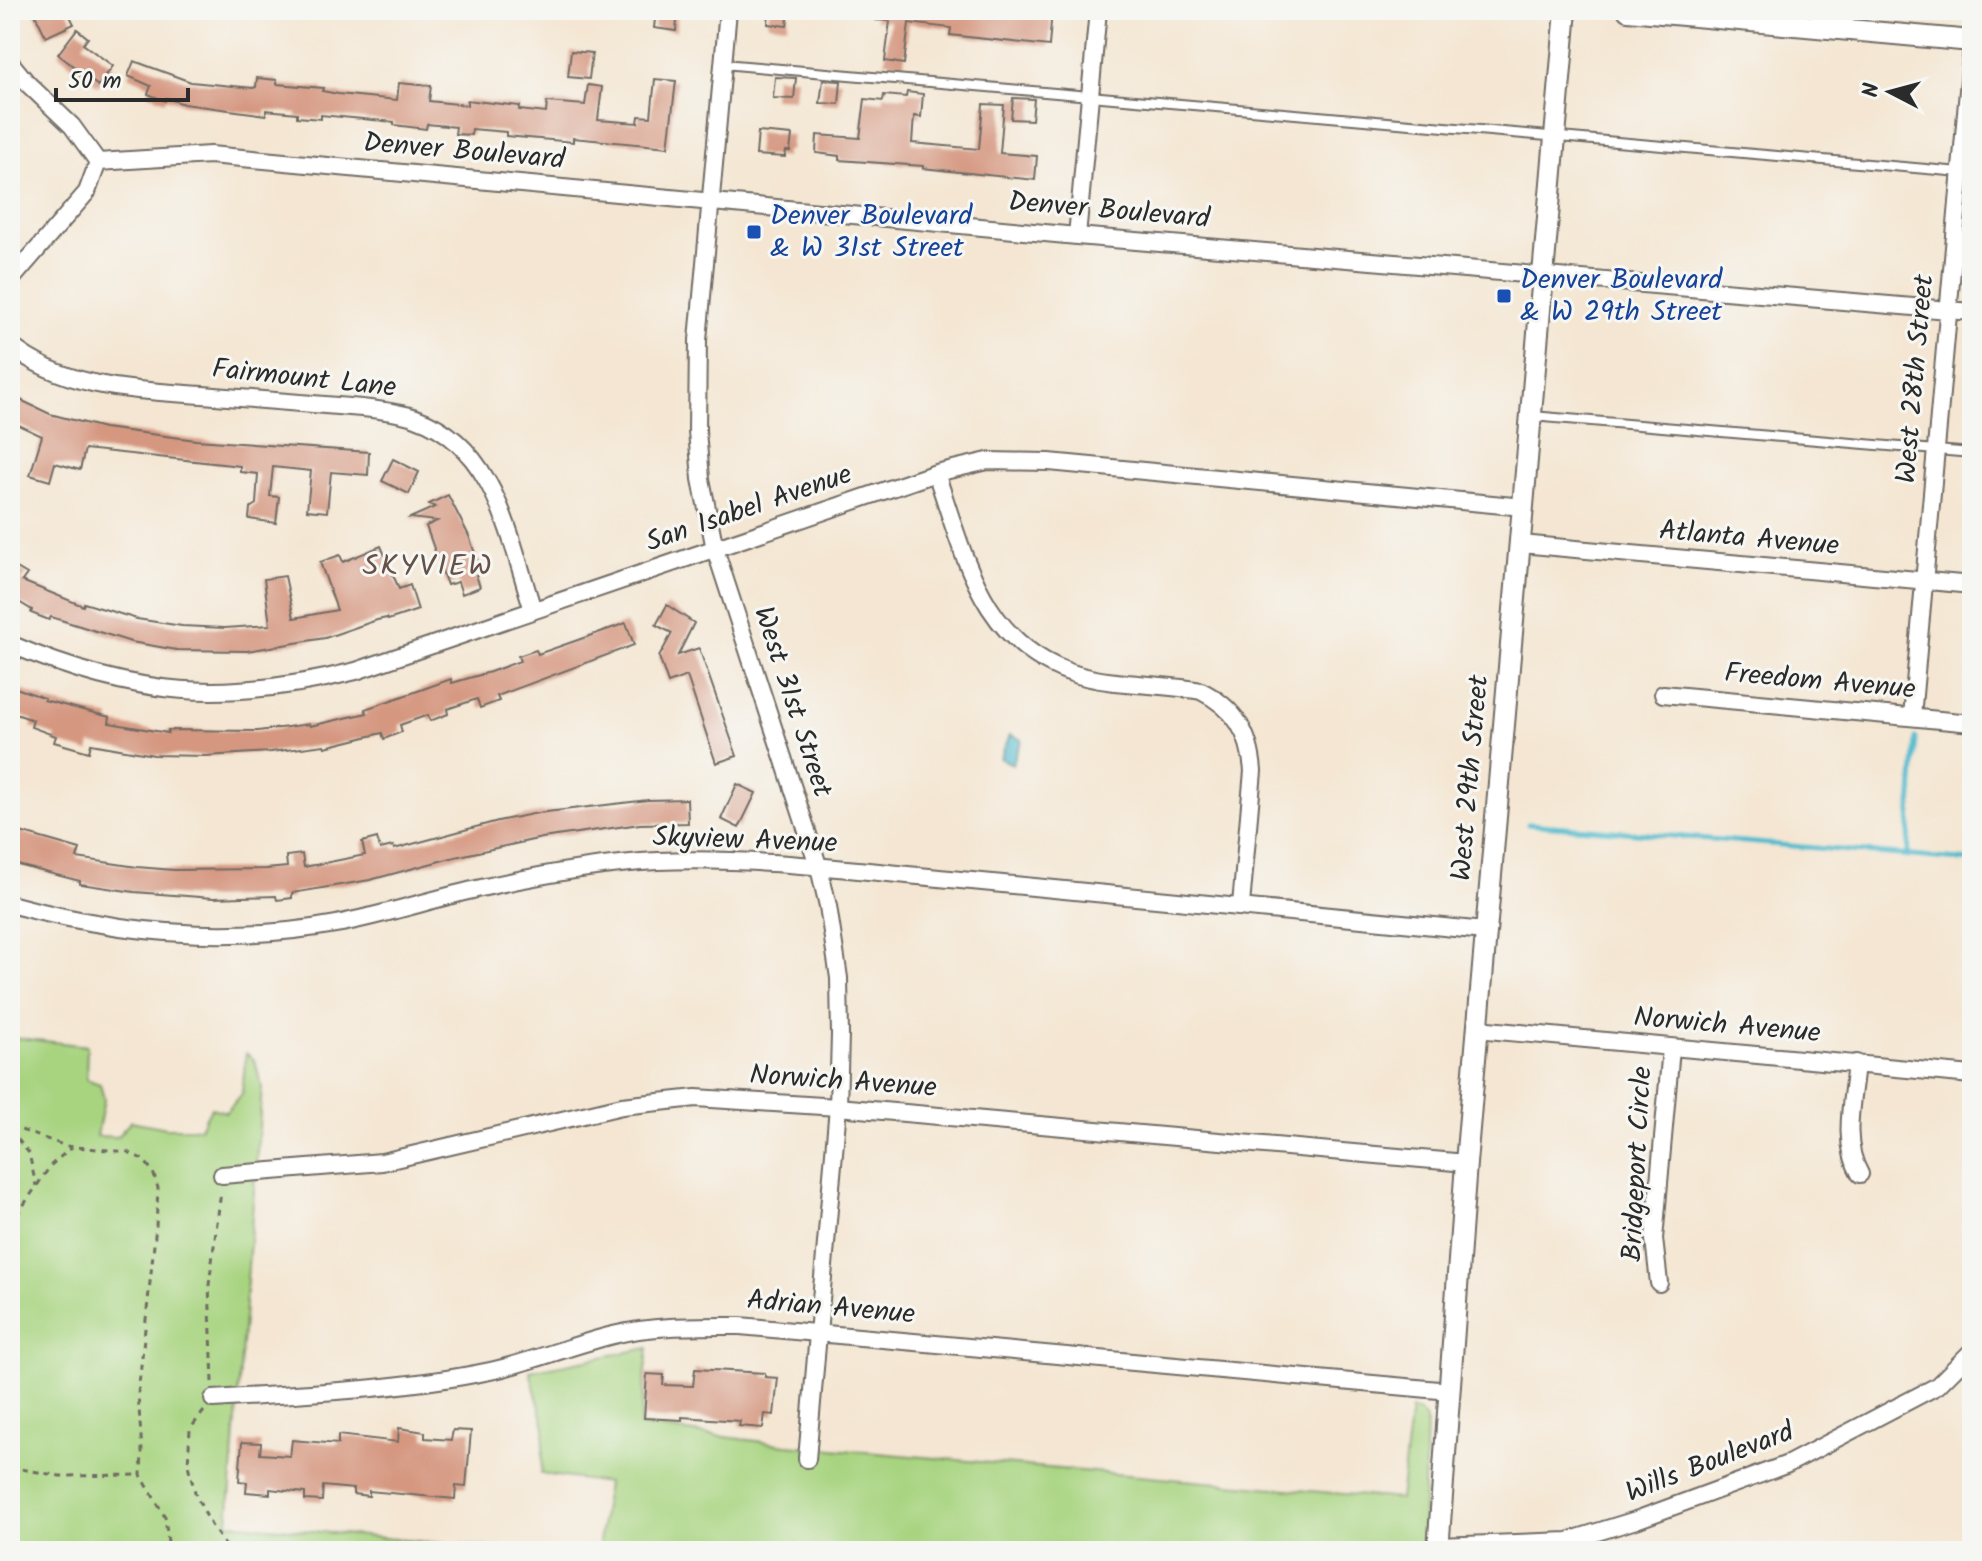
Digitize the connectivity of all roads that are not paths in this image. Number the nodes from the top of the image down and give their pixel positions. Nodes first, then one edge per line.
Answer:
1 (728, 10) edge
2 (1098, 10) edge
3 (1566, 10) edge
4 (1628, 10) edge
5 (1972, 43) edge
6 (10, 62) edge
7 (723, 64) junction
8 (1089, 98) junction
9 (1556, 137) junction
10 (98, 162) junction
11 (1967, 173) edge
12 (711, 200) junction
13 (1077, 236) junction
14 (1544, 274) junction
15 (10, 281) edge
16 (1948, 310) junction
17 (1972, 312) edge
18 (10, 345) edge
19 (1531, 416) junction
20 (1935, 450) junction
21 (1972, 453) edge
22 (936, 473) junction
23 (1524, 507) junction
24 (1521, 544) junction
25 (715, 549) junction
26 (1924, 581) junction
27 (1972, 585) edge
28 (533, 610) junction
29 (10, 644) edge
30 (1663, 694) dead end
31 (1912, 717) junction
32 (1972, 723) edge
33 (819, 868) junction
34 (10, 904) edge
35 (1241, 905) junction
36 (1485, 931) junction
37 (1477, 1029) junction
38 (1671, 1048) junction
39 (1856, 1063) junction
40 (1972, 1075) edge
41 (838, 1107) junction
42 (1466, 1163) junction
43 (1860, 1174) dead end
44 (222, 1175) road end
45 (1659, 1283) dead end
46 (816, 1333) junction
47 (1972, 1351) edge
48 (1450, 1391) junction
49 (213, 1399) road end
50 (807, 1459) dead end
51 (1438, 1548) edge

1 - 7 street, West 31st Street
2 - 8 street
3 - 9 street, West 29th Street
4 - 5 street
5 - 11 street, West 28th Street
6 - 10 street
7 - 8 lane
7 - 12 street, West 31st Street
8 - 9 lane
8 - 13 street
9 - 11 lane
9 - 14 street, West 29th Street
10 - 12 street, Denver Boulevard
10 - 15 street
11 - 16 street, West 28th Street
12 - 13 street, Denver Boulevard
12 - 25 street, West 31st Street
13 - 14 street, Denver Boulevard
14 - 16 street, Denver Boulevard
14 - 19 street, West 29th Street
16 - 17 street, Denver Boulevard
16 - 20 street, West 28th Street
18 - 28 street, Fairmount Lane
19 - 20 lane
19 - 23 street, West 29th Street
20 - 21 lane
20 - 26 street, West 28th Street
22 - 23 street, San Isabel Avenue
22 - 25 street, San Isabel Avenue
22 - 35 street
23 - 24 street, West 29th Street
24 - 26 street, Atlanta Avenue
24 - 36 street, West 29th Street
25 - 28 street, San Isabel Avenue
25 - 33 street, West 31st Street
26 - 27 street, Atlanta Avenue
26 - 31 street, West 28th Street
28 - 29 street, San Isabel Avenue
30 - 31 street, Freedom Avenue
31 - 32 street, Freedom Avenue
33 - 34 street, Skyview Avenue
33 - 35 street, Skyview Avenue
33 - 41 street, West 31st Street
35 - 36 street, Skyview Avenue
36 - 37 street, West 29th Street
37 - 38 street, Norwich Avenue
37 - 42 street, West 29th Street
38 - 39 street, Norwich Avenue
38 - 45 street, Bridgeport Circle
39 - 40 street, Norwich Avenue
39 - 43 street
41 - 42 street, Norwich Avenue
41 - 44 street, Norwich Avenue
41 - 46 street, West 31st Street
42 - 48 street, West 29th Street
46 - 48 street, Adrian Avenue
46 - 49 street, Adrian Avenue
46 - 50 street, West 31st Street
47 - 51 street, Wills Boulevard
48 - 51 street, West 29th Street

